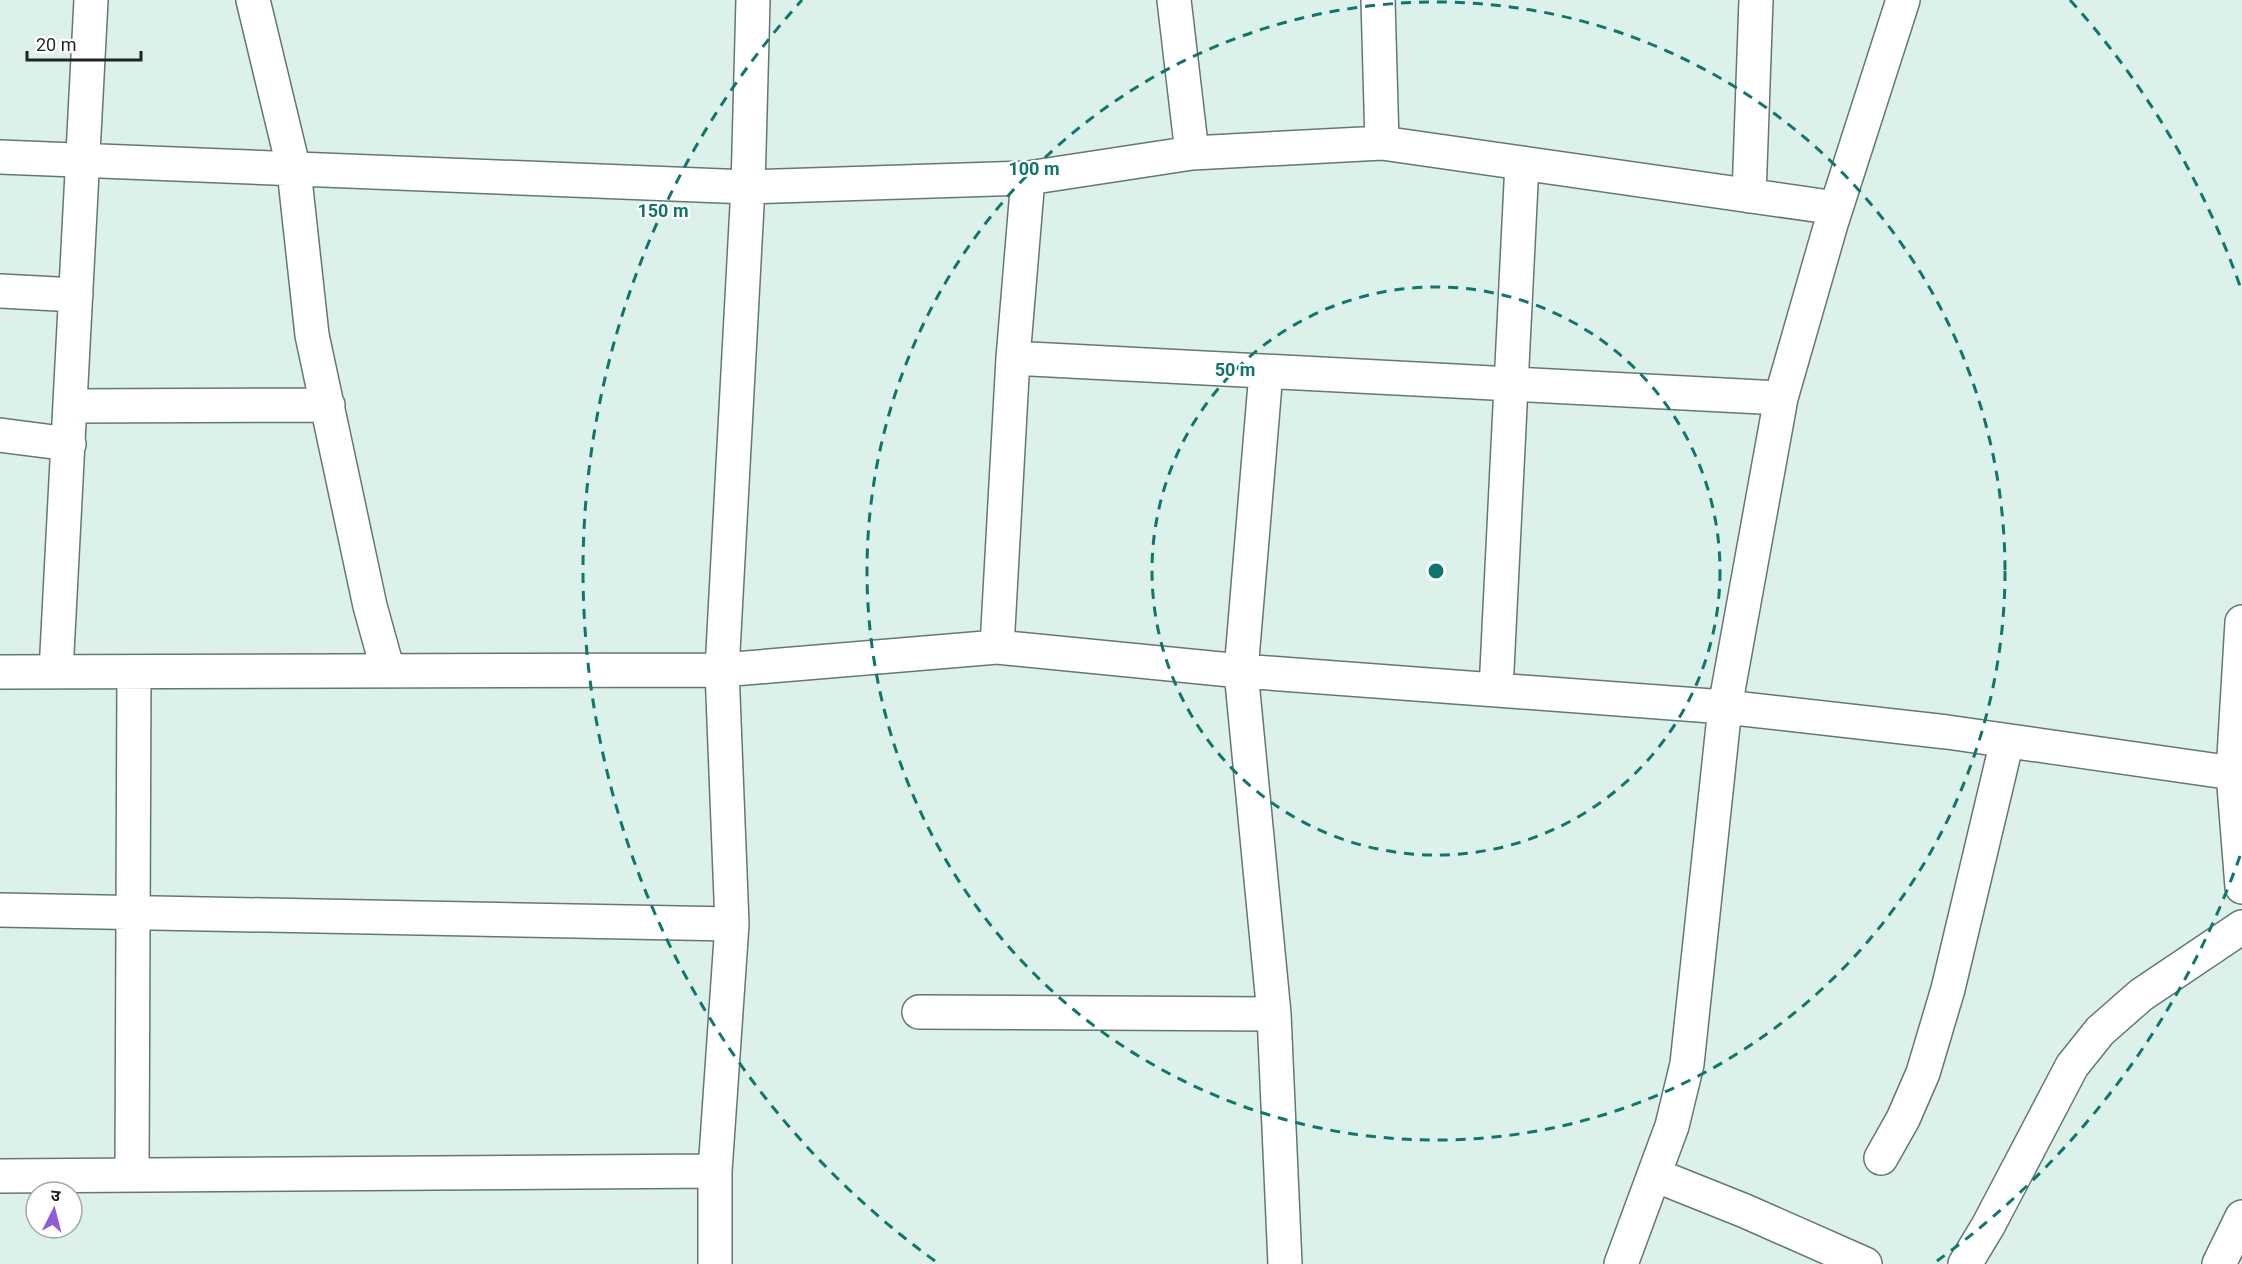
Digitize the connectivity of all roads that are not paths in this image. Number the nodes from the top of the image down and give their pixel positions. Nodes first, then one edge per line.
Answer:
1 (91, 0) edge
2 (253, 0) edge
3 (749, 0) edge
4 (1174, 0) edge
5 (1378, 0) edge
6 (1756, 0) edge
7 (1904, 0) edge
8 (1382, 143) junction
9 (1192, 153) junction
10 (0, 157) edge
11 (83, 160) junction
12 (1522, 163) junction
13 (294, 170) junction
14 (1028, 178) junction
15 (748, 187) junction
16 (1749, 196) junction
17 (1836, 208) junction
18 (0, 291) edge
19 (76, 295) junction
20 (1013, 358) junction
21 (1266, 372) junction
22 (1511, 384) junction
23 (1782, 398) junction
24 (328, 405) junction
25 (70, 406) junction
26 (0, 435) edge
27 (69, 444) junction
28 (2242, 622) edge
29 (997, 647) junction
30 (722, 670) junction
31 (388, 671) junction
32 (1240, 671) junction
33 (0, 672) edge
34 (56, 672) junction
35 (134, 672) junction
36 (1496, 690) junction
37 (1725, 707) junction
38 (2007, 741) junction
39 (2237, 772) edge
40 (2242, 887) edge
41 (0, 910) edge
42 (133, 913) junction
43 (732, 924) junction
44 (2242, 927) edge
45 (919, 1012) dead end
46 (1274, 1014) junction
47 (1881, 1158) dead end
48 (715, 1171) junction
49 (132, 1175) junction
50 (1655, 1175) junction
51 (0, 1176) edge
52 (2242, 1217) edge
53 (715, 1264) edge
54 (1285, 1264) edge
55 (1621, 1264) edge
56 (1865, 1264) edge
57 (1965, 1264) edge
58 (2219, 1264) edge

1 - 11 street
2 - 13 street
3 - 15 street
4 - 9 street
5 - 8 street
6 - 16 street
7 - 17 street
8 - 9 street
8 - 12 street
9 - 14 street
10 - 11 street
11 - 13 street
11 - 19 street
12 - 16 street
12 - 22 street
13 - 15 street
13 - 24 street
14 - 15 street
14 - 20 street
15 - 30 street
16 - 17 street
17 - 23 street
18 - 19 street
19 - 25 street
20 - 21 street
20 - 29 street
21 - 22 street
21 - 32 street
22 - 23 street
22 - 36 street
23 - 37 street
24 - 25 street
24 - 31 street
25 - 27 street
26 - 27 street
27 - 34 street
28 - 39 street
29 - 30 street
29 - 32 street
30 - 31 street
30 - 43 street
31 - 35 street
32 - 36 street
32 - 46 street
33 - 34 street
34 - 35 street
35 - 42 street
36 - 37 street
37 - 38 street
37 - 50 street
38 - 39 street
38 - 47 street
39 - 40 street
41 - 42 street
42 - 43 street
42 - 49 street
43 - 48 street
44 - 57 street
45 - 46 street
46 - 54 street
48 - 49 street
48 - 53 street
49 - 51 street
50 - 55 street
50 - 56 street
52 - 58 street

